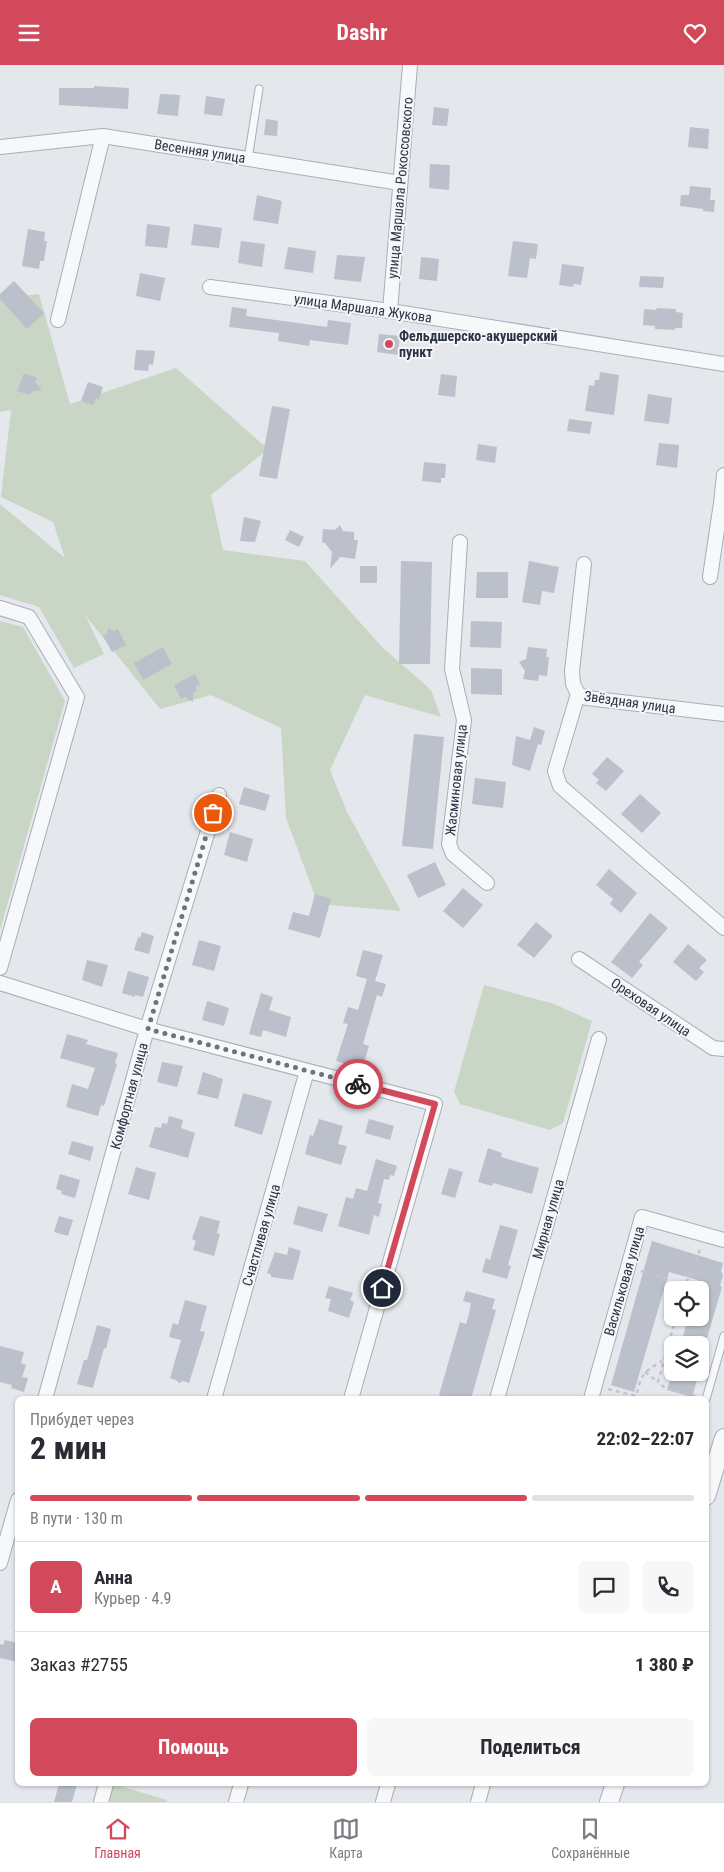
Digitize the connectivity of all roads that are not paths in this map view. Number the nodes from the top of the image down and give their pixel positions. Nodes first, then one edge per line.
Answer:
1 (410, 65) edge
2 (259, 89) dead end
3 (103, 136) junction
4 (0, 147) edge
5 (248, 159) junction
6 (400, 183) junction
7 (210, 287) dead end
8 (390, 311) junction
9 (58, 320) dead end
10 (724, 364) edge
11 (724, 475) edge
12 (722, 504) edge
13 (460, 542) dead end
14 (584, 564) dead end
15 (710, 577) dead end
16 (0, 608) edge
17 (578, 694) junction
18 (724, 714) edge
19 (219, 795) dead end
20 (487, 883) dead end
21 (724, 928) edge
22 (579, 959) dead end
23 (0, 968) edge
24 (0, 983) edge
25 (148, 1029) junction
26 (600, 1039) dead end
27 (724, 1049) edge
28 (307, 1071) junction
29 (724, 1240) edge
30 (724, 1336) edge
31 (46, 1396) edge
32 (215, 1396) edge
33 (352, 1396) edge
34 (498, 1396) edge
35 (592, 1396) edge
36 (706, 1396) edge
37 (724, 1438) edge
38 (721, 1460) edge
39 (709, 1489) edge
40 (15, 1510) edge
41 (0, 1563) edge
42 (105, 1786) edge
43 (240, 1786) edge
44 (387, 1786) edge
45 (482, 1786) edge
46 (614, 1786) edge
47 (100, 1802) edge
48 (236, 1802) edge
49 (383, 1802) edge
50 (478, 1802) edge
51 (609, 1802) edge

1 - 6 street, улица Маршала Рокоссовского
2 - 5 lane
3 - 4 street, Весенняя улица
3 - 5 street, Весенняя улица
3 - 9 street
5 - 6 street, Весенняя улица
6 - 8 street, улица Маршала Рокоссовского
7 - 8 street, улица Маршала Жукова
8 - 10 street, улица Маршала Жукова
11 - 12 street
12 - 15 street
13 - 20 street, Жасминовая улица
14 - 17 street, Звёздная улица
16 - 23 street
17 - 18 street, Звёздная улица
17 - 21 street
19 - 25 street, Комфортная улица
22 - 27 street, Ореховая улица
24 - 25 street
25 - 28 street
25 - 31 street, Комфортная улица
26 - 34 street, Мирная улица
28 - 32 street, Счастливая улица
28 - 33 street
29 - 35 street, Васильковая улица
30 - 36 lane
37 - 38 street
38 - 39 street
40 - 41 street
42 - 47 street
43 - 48 street
44 - 49 street
45 - 50 street
46 - 51 street

